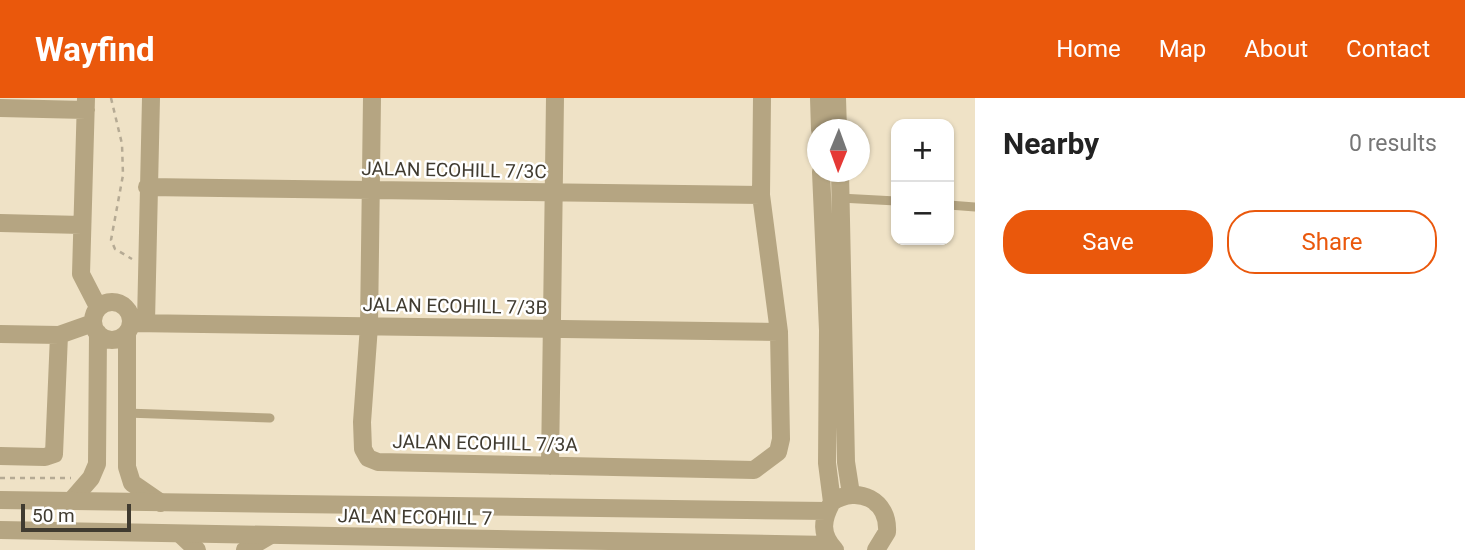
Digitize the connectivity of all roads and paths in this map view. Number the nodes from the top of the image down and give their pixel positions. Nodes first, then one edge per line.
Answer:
1 (111, 98) edge
2 (151, 98) edge
3 (372, 98) edge
4 (555, 98) edge
5 (762, 98) edge
6 (820, 98) edge
7 (837, 98) edge
8 (86, 104) edge
9 (0, 108) edge
10 (820, 119) edge
11 (838, 119) edge
12 (821, 182) edge
13 (839, 182) edge
14 (147, 187) junction
15 (371, 190) junction
16 (554, 193) junction
17 (761, 195) junction
18 (840, 198) junction
19 (891, 201) edge
20 (954, 205) edge
21 (975, 207) edge
22 (0, 223) edge
23 (82, 225) junction
24 (146, 264) junction
25 (96, 321) junction
26 (135, 326) junction
27 (369, 326) junction
28 (553, 329) junction
29 (779, 332) junction
30 (0, 334) edge
31 (59, 335) junction
32 (126, 413) junction
33 (270, 418) dead end
34 (0, 456) edge
35 (550, 466) junction
36 (0, 478) edge
37 (91, 478) junction
38 (851, 494) junction
39 (0, 500) edge
40 (71, 501) junction
41 (161, 503) junction
42 (829, 507) junction
43 (0, 530) edge
44 (180, 534) junction
45 (269, 536) junction
46 (832, 547) edge
47 (197, 550) edge
48 (244, 550) edge
49 (876, 550) edge

1 - 24 path
2 - 14 street
3 - 15 street, JALAN ECOHILL 7/3A
4 - 16 street
5 - 17 street
6 - 10 street
7 - 11 street
8 - 9 street
8 - 23 street
12 - 42 street
13 - 18 street
14 - 15 street, JALAN ECOHILL 7/3C
14 - 24 street
15 - 16 street, JALAN ECOHILL 7/3C
15 - 27 street, JALAN ECOHILL 7/3A
16 - 17 street, JALAN ECOHILL 7/3C
16 - 28 street
17 - 29 street
18 - 19 lane
18 - 38 street
20 - 21 lane
22 - 23 street
23 - 25 street
24 - 26 street
25 - 26 street
25 - 26 street
25 - 31 street
25 - 37 street
26 - 27 street, JALAN ECOHILL 7/3B
26 - 32 street
27 - 28 street, JALAN ECOHILL 7/3B
27 - 35 street, JALAN ECOHILL 7/3A
28 - 29 street, JALAN ECOHILL 7/3B
28 - 35 street
29 - 35 street, JALAN ECOHILL 7/3A
30 - 31 street
31 - 34 street
32 - 33 lane
32 - 41 street
36 - 37 path
37 - 40 street
38 - 42 street
38 - 49 street
39 - 40 street, JALAN ECOHILL 7
40 - 41 street, JALAN ECOHILL 7
41 - 42 street, JALAN ECOHILL 7
42 - 46 street
43 - 44 street, JALAN ECOHILL 7
44 - 45 street, JALAN ECOHILL 7
44 - 47 street
45 - 46 street, JALAN ECOHILL 7
45 - 48 street

